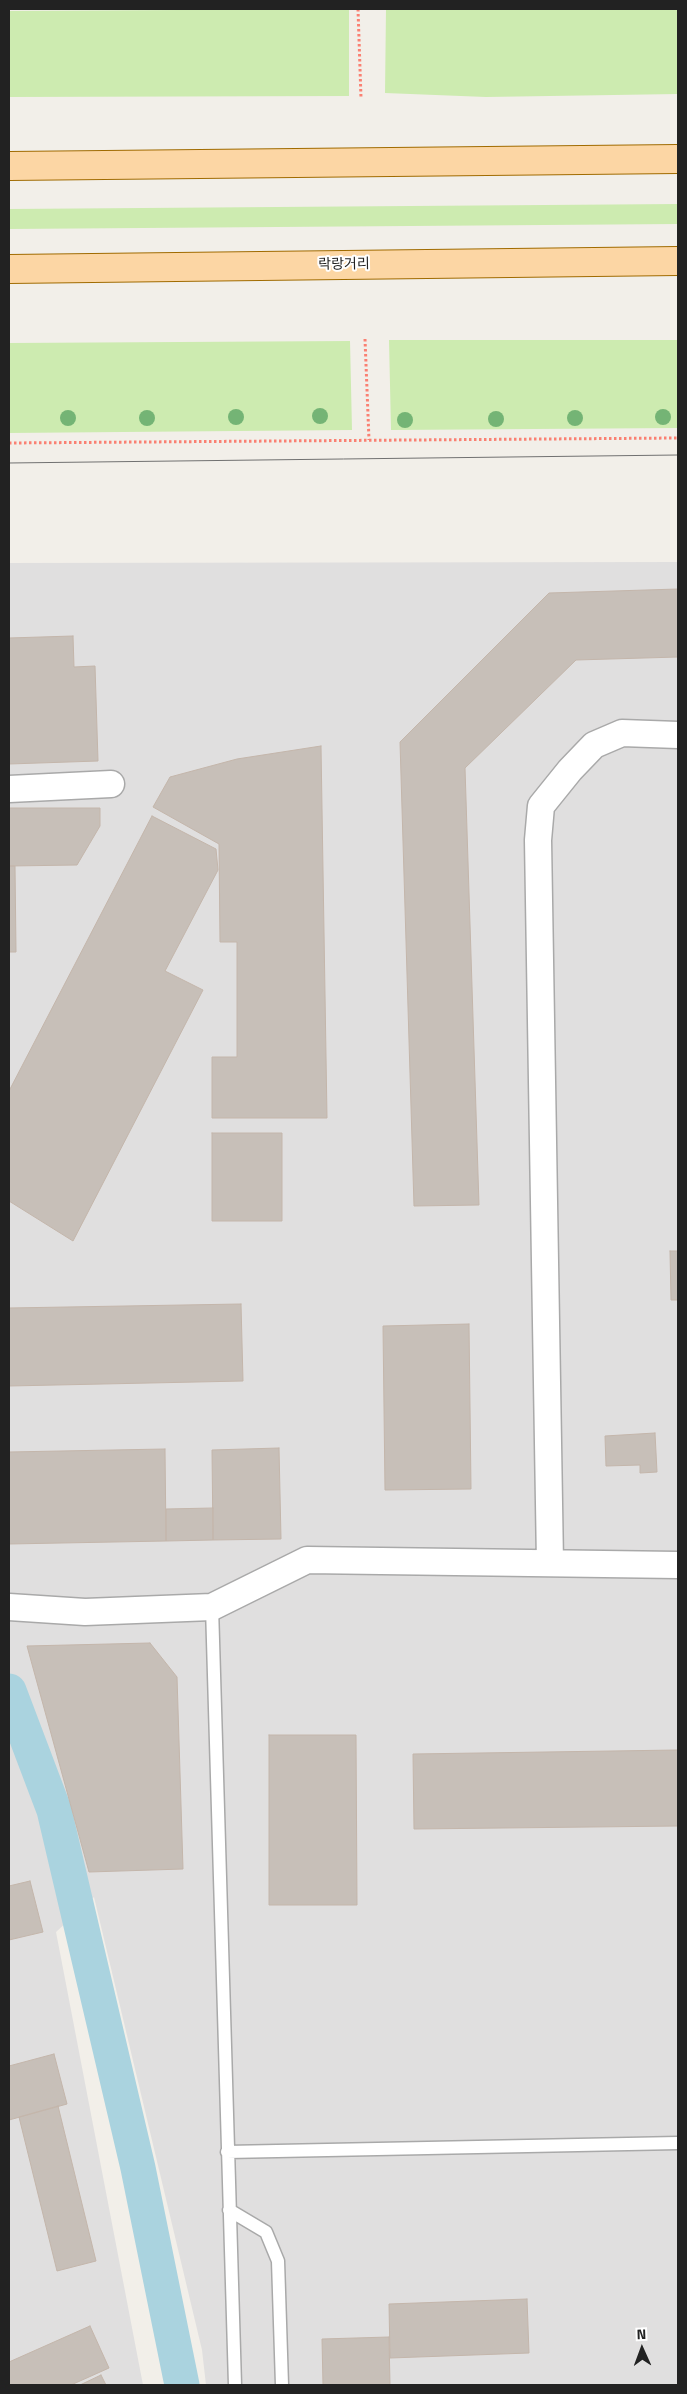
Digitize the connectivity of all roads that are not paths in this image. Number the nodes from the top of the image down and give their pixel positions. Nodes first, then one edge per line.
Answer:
1 (678, 159) edge
2 (9, 166) edge
3 (678, 261) edge
4 (9, 270) edge
5 (678, 735) edge
6 (111, 784) dead end
7 (9, 789) edge
8 (550, 1563) junction
9 (678, 1565) edge
10 (9, 1607) edge
11 (212, 1607) junction
12 (678, 2143) edge
13 (227, 2152) junction
14 (229, 2210) junction
15 (235, 2385) edge
16 (282, 2385) edge

1 - 2 main road
3 - 4 main road, 락랑거리
5 - 8 street
6 - 7 street
8 - 9 street
8 - 11 street
10 - 11 street
11 - 13 lane
12 - 13 lane
13 - 14 lane
14 - 15 lane
14 - 16 lane

